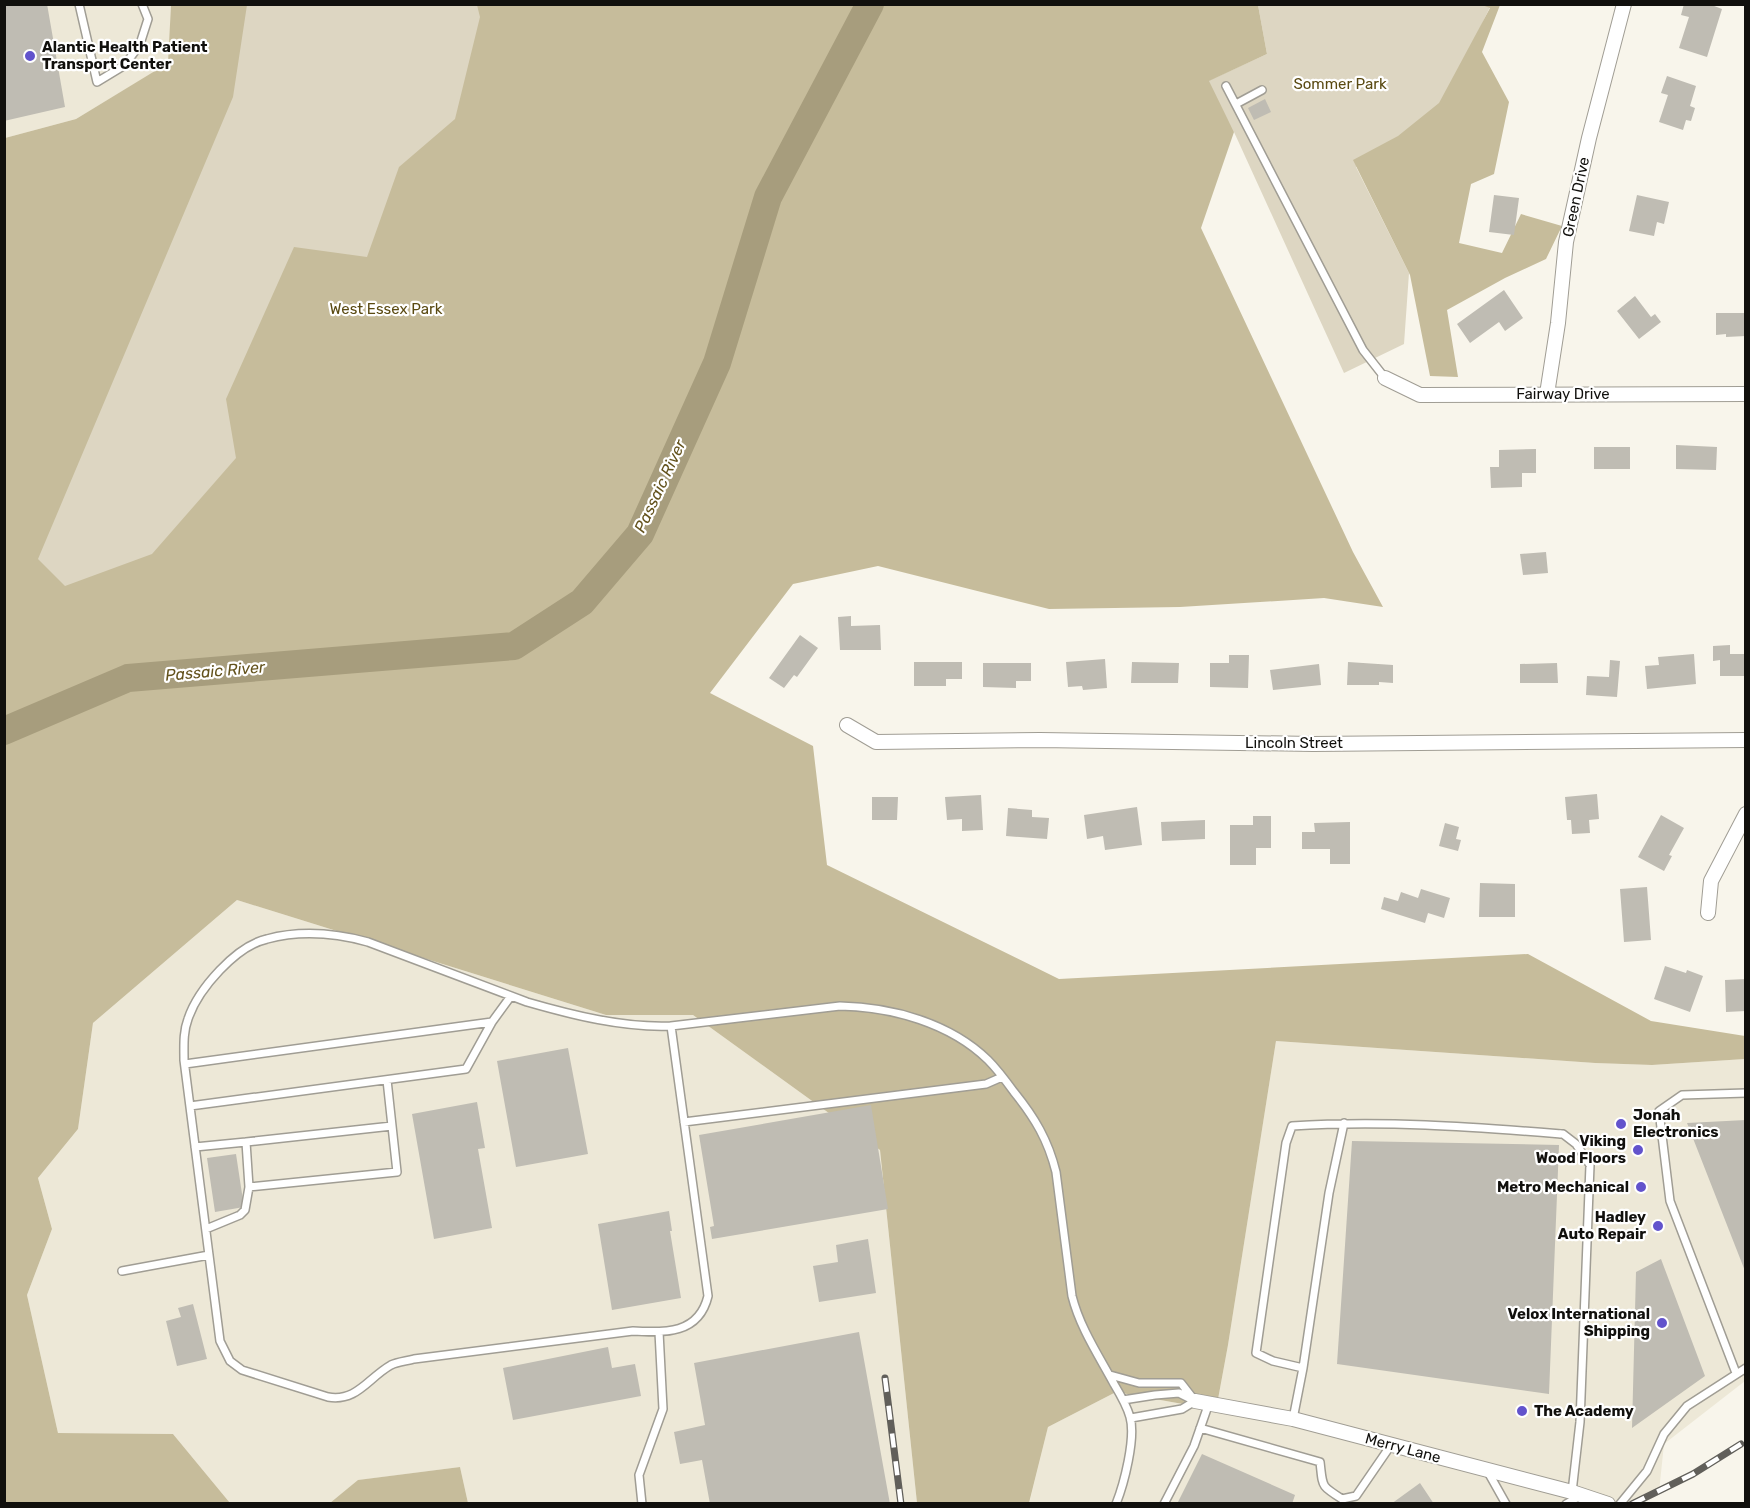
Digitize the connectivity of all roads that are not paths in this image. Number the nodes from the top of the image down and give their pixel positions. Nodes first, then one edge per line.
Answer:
1 (79, 4) edge
2 (142, 4) edge
3 (1624, 4) edge
4 (1226, 86) dead end
5 (1262, 90) dead end
6 (1236, 104) junction
7 (1385, 378) joint
8 (1746, 393) edge
9 (1547, 394) junction
10 (847, 726) dead end
11 (1746, 740) edge
12 (1746, 814) edge
13 (1708, 913) dead end
14 (511, 996) junction
15 (492, 1022) junction
16 (671, 1026) junction
17 (185, 1064) junction
18 (1002, 1077) junction
19 (387, 1080) junction
20 (1746, 1093) edge
21 (190, 1106) junction
22 (684, 1122) junction
23 (1344, 1123) junction
24 (392, 1126) junction
25 (246, 1142) junction
26 (195, 1147) junction
27 (249, 1187) junction
28 (206, 1229) junction
29 (209, 1255) junction
30 (122, 1272) dead end
31 (659, 1332) junction
32 (1304, 1368) junction
33 (1746, 1368) edge
34 (1736, 1373) junction
35 (1110, 1375) junction
36 (1123, 1400) junction
37 (1202, 1402) junction
38 (1131, 1418) junction
39 (1293, 1419) junction
40 (1200, 1428) junction
41 (1391, 1445) junction
42 (1487, 1470) junction
43 (1574, 1497) edge
44 (642, 1503) edge
45 (1116, 1503) edge
46 (1164, 1503) edge
47 (1506, 1503) edge
48 (1608, 1503) edge
49 (1620, 1503) edge

1 - 2 lane
3 - 9 street, Green Drive
4 - 6 lane
5 - 6 lane
6 - 7 lane
7 - 9 street, Fairway Drive
8 - 9 street, Fairway Drive
10 - 11 street, Lincoln Street
12 - 13 street
14 - 15 lane
14 - 16 lane
14 - 17 lane
15 - 17 lane
15 - 19 lane
16 - 18 lane
16 - 22 lane
17 - 21 lane
18 - 22 lane
18 - 35 lane
19 - 21 lane
19 - 24 lane
20 - 34 lane
21 - 26 lane
22 - 31 lane
23 - 32 lane
23 - 32 lane
23 - 43 lane
24 - 25 lane
24 - 27 lane
25 - 26 lane
25 - 27 lane
26 - 28 lane
27 - 28 lane
28 - 29 lane
29 - 30 lane
29 - 31 lane
31 - 44 lane
32 - 39 lane
33 - 34 lane
34 - 49 lane
35 - 36 lane
35 - 37 lane
36 - 37 lane
36 - 38 lane
37 - 38 lane
37 - 39 street, Merry Lane
37 - 40 lane
38 - 45 lane
39 - 41 street, Merry Lane
40 - 41 lane
40 - 46 lane
41 - 42 street, Merry Lane
42 - 43 street, Merry Lane
42 - 47 lane
43 - 48 street, Merry Lane

